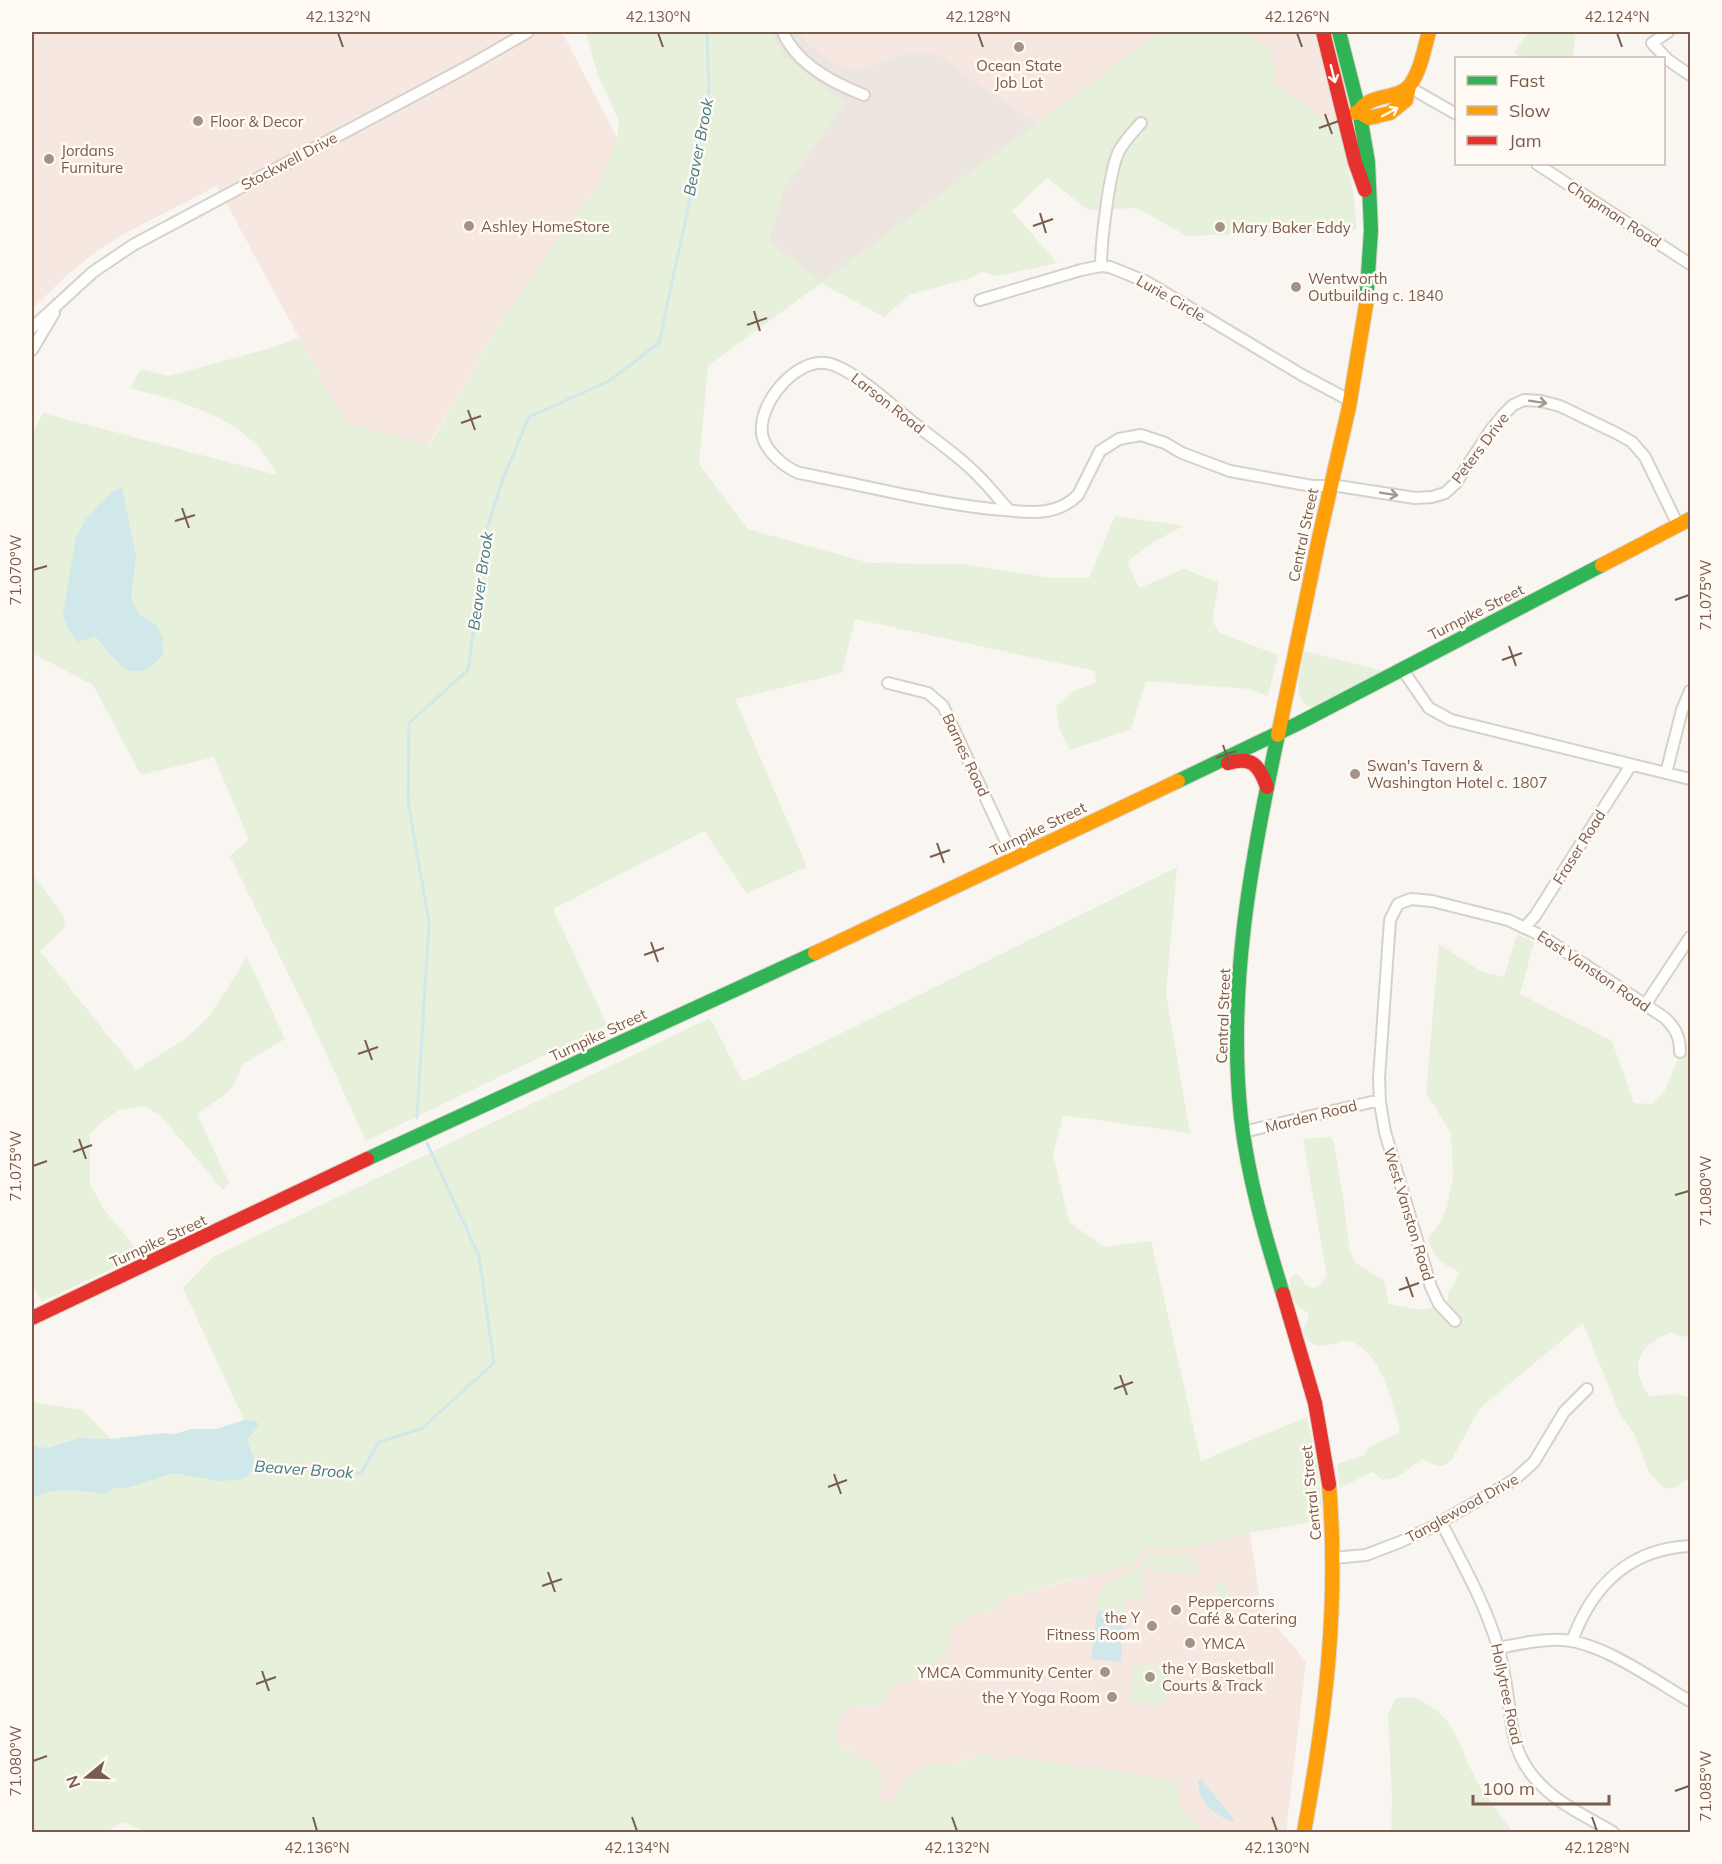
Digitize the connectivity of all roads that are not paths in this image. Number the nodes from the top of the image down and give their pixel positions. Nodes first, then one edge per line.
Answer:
1 (528, 32) edge
2 (783, 32) edge
3 (1323, 32) edge
4 (1339, 32) edge
5 (1429, 32) edge
6 (1668, 32) edge
7 (1690, 75) edge
8 (1409, 87) junction
9 (864, 95) dead end
10 (1359, 112) junction
11 (1455, 113) edge
12 (1344, 116) junction
13 (1141, 123) dead end
14 (1539, 165) edge
15 (1368, 200) junction
16 (1690, 264) edge
17 (1101, 266) junction
18 (980, 300) dead end
19 (58, 304) junction
20 (32, 328) edge
21 (32, 350) edge
22 (1348, 400) junction
23 (1331, 486) junction
24 (1009, 510) junction
25 (1684, 522) edge
26 (1402, 669) junction
27 (888, 683) dead end
28 (1690, 691) edge
29 (1279, 733) junction
30 (1631, 765) junction
31 (1666, 773) junction
32 (1690, 779) edge
33 (1178, 781) junction
34 (1267, 787) junction
35 (1014, 859) junction
36 (1525, 927) junction
37 (1690, 937) edge
38 (1645, 1005) junction
39 (1680, 1052) dead end
40 (1380, 1100) junction
41 (1243, 1132) junction
42 (32, 1318) edge
43 (1455, 1321) dead end
44 (1587, 1389) dead end
45 (1441, 1522) junction
46 (1690, 1546) edge
47 (1333, 1558) junction
48 (1572, 1641) junction
49 (1498, 1648) junction
50 (1690, 1701) edge
51 (1308, 1812) junction
52 (1304, 1833) edge
53 (1312, 1833) edge
54 (1613, 1833) edge

1 - 19 street, Stockwell Drive
2 - 9 street
3 -> 12 street, Central Street
4 - 10 street, Central Street
5 - 8 street
6 - 7 street
8 - 10 street
8 - 11 street
10 - 12 street
10 - 15 street, Central Street
12 - 15 street, Central Street
13 - 17 street
14 - 16 street, Chapman Road
15 - 22 street, Central Street
17 - 18 street, Lurie Circle
17 - 22 street, Lurie Circle
19 - 20 street, Stockwell Drive
19 - 21 street, Stockwell Drive
22 - 23 street, Central Street
23 - 24 street, Larson Road
23 -> 25 street, Peters Drive
23 - 29 street, Central Street
24 - 24 street, Larson Road
25 - 26 street, Turnpike Street
26 - 29 street, Turnpike Street
26 - 30 street
27 - 35 street, Barnes Road
28 - 31 street
29 - 33 street, Turnpike Street
29 - 34 street, Central Street
30 - 31 street
30 - 36 street, Fraser Road
31 - 32 street
33 - 34 street, Turnpike Street
33 - 35 street, Turnpike Street
34 - 41 street, Central Street
35 - 42 street, Turnpike Street
36 - 38 street, East Vanston Road
36 - 40 street, East Vanston Road
37 - 38 street
38 - 39 street, East Vanston Road
40 - 41 street, Marden Road
40 - 43 street, West Vanston Road
41 - 47 street, Central Street
44 - 45 street, Tanglewood Drive
45 - 47 street, Tanglewood Drive
45 - 49 street, Hollytree Road
46 - 48 street
47 - 51 street, Central Street
48 - 49 street
48 - 50 street
49 - 54 street, Hollytree Road
51 - 52 street, Central Street
51 - 53 street

